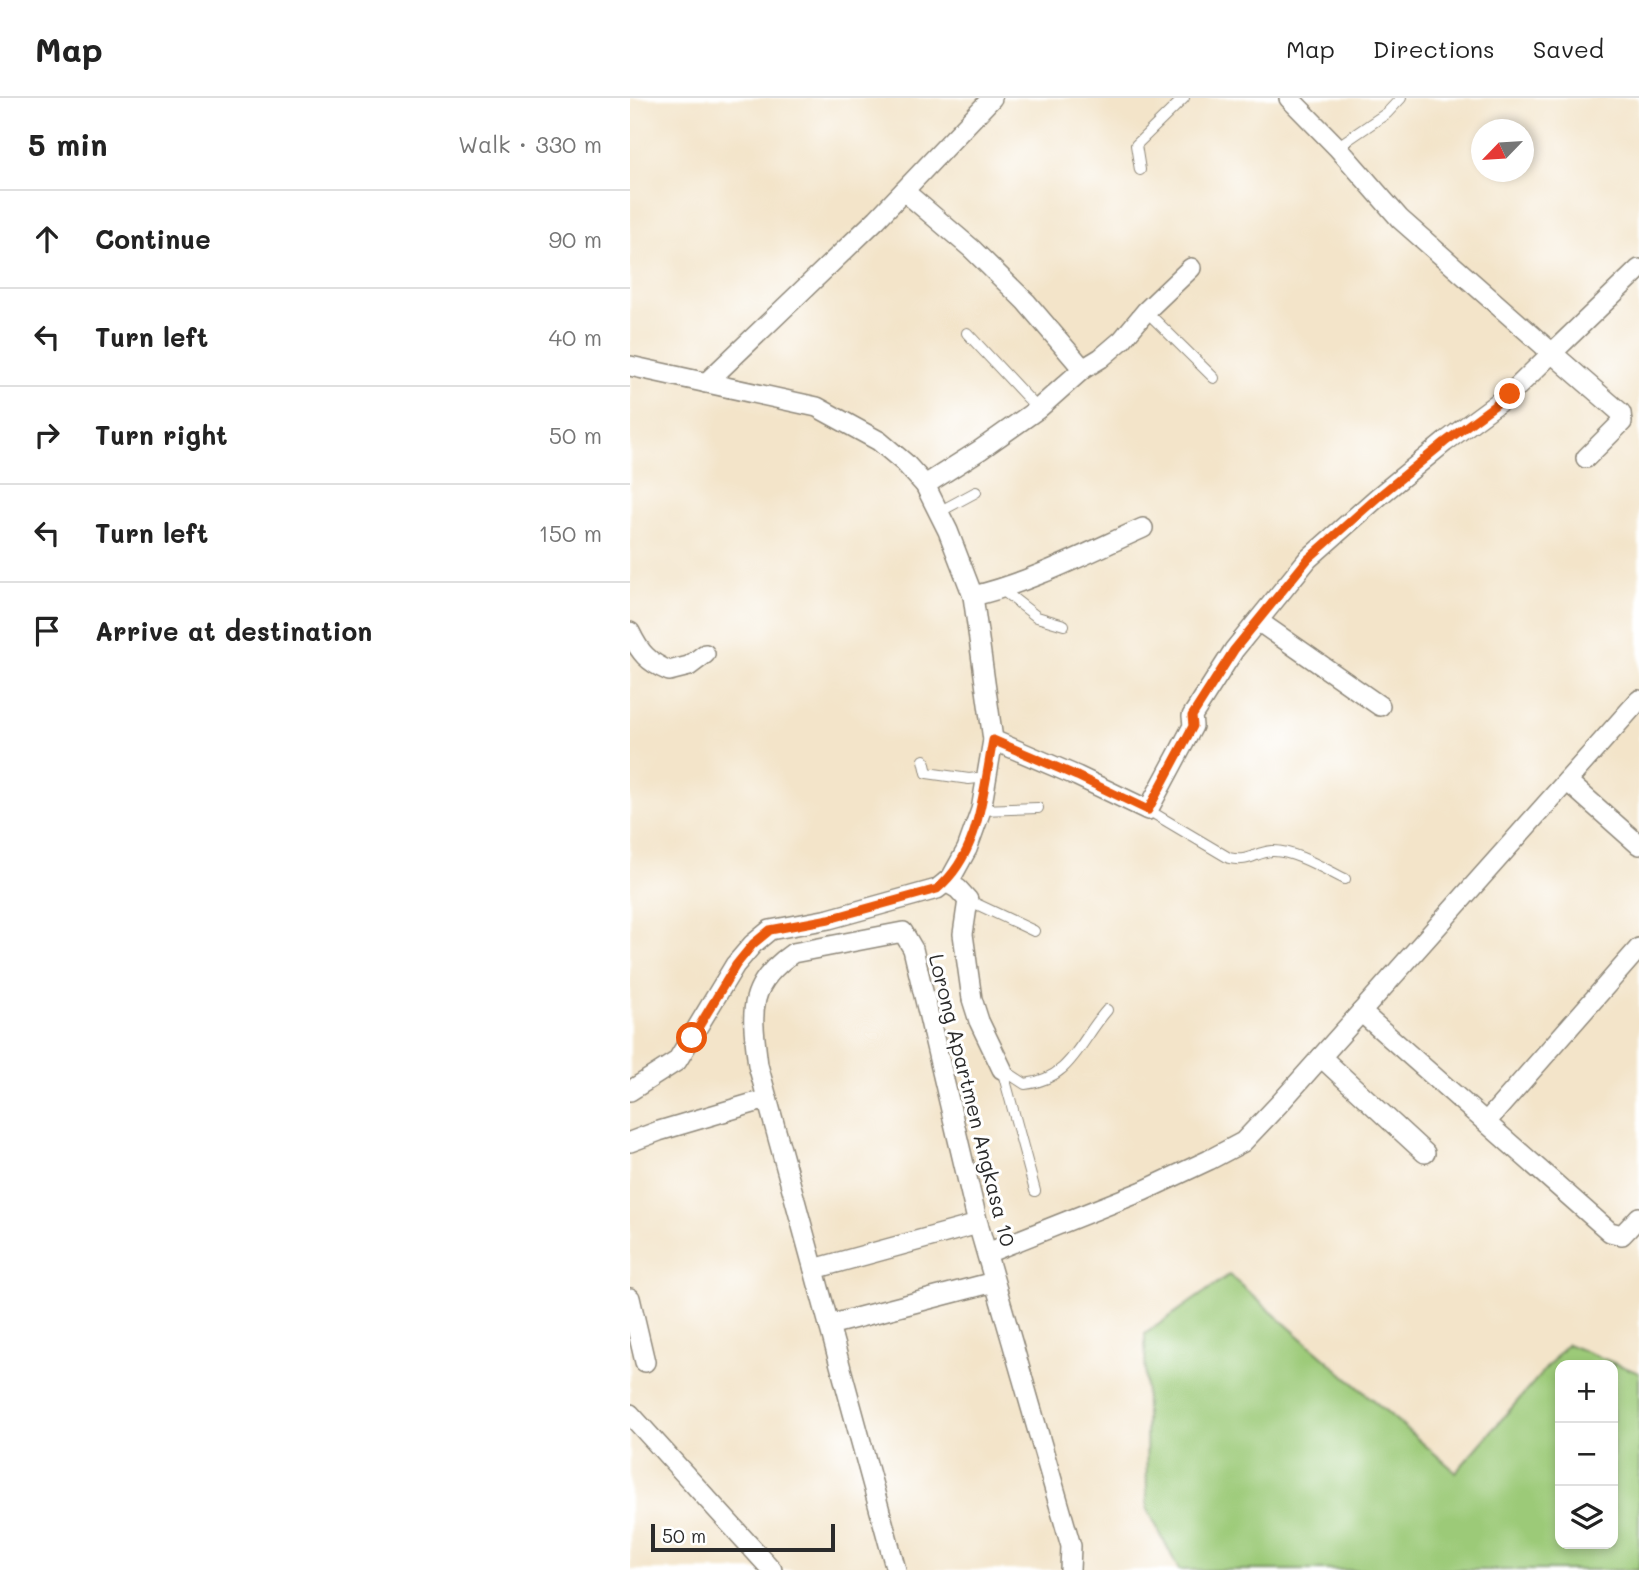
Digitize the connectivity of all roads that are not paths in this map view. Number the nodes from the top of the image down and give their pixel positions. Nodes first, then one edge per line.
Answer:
1 (992, 98) edge
2 (1184, 98) edge
3 (1289, 98) edge
4 (1401, 98) edge
5 (1337, 146) junction
6 (1140, 170) dead end
7 (904, 191) junction
8 (1191, 268) dead end
9 (1639, 269) edge
10 (1146, 311) junction
11 (967, 333) dead end
12 (1552, 353) junction
13 (630, 366) edge
14 (1083, 369) junction
15 (1214, 378) dead end
16 (706, 383) junction
17 (1038, 409) junction
18 (1586, 458) dead end
19 (925, 485) junction
20 (976, 492) dead end
21 (939, 512) junction
22 (1143, 528) dead end
23 (1001, 589) junction
24 (973, 596) junction
25 (1258, 621) junction
26 (1063, 625) dead end
27 (630, 632) edge
28 (705, 654) dead end
29 (1639, 700) edge
30 (1380, 706) dead end
31 (993, 740) junction
32 (924, 760) dead end
33 (986, 777) junction
34 (1567, 781) junction
35 (1038, 808) dead end
36 (981, 810) junction
37 (1148, 810) junction
38 (1639, 845) edge
39 (1345, 879) dead end
40 (946, 882) junction
41 (968, 900) junction
42 (1034, 931) dead end
43 (1639, 948) edge
44 (1107, 1010) dead end
45 (1361, 1012) junction
46 (1321, 1057) junction
47 (1002, 1069) junction
48 (630, 1091) edge
49 (767, 1099) junction
50 (1487, 1121) junction
51 (630, 1142) edge
52 (1425, 1153) dead end
53 (1035, 1191) dead end
54 (1639, 1217) edge
55 (978, 1224) junction
56 (987, 1253) junction
57 (814, 1269) junction
58 (994, 1282) junction
59 (630, 1298) edge
60 (829, 1325) junction
61 (645, 1362) dead end
62 (630, 1414) edge
63 (772, 1570) edge
64 (896, 1570) edge
65 (1070, 1570) edge

1 - 7 street
2 - 6 lane
3 - 5 street
4 - 5 lane
5 - 12 street
7 - 14 street
7 - 16 street
8 - 10 street
9 - 12 street
10 - 14 street
10 - 15 lane
11 - 17 lane
12 - 18 street
12 - 25 street
13 - 16 street
14 - 17 street
16 - 19 street
17 - 19 street
19 - 21 street
20 - 21 lane
21 - 24 street
22 - 23 street
23 - 24 street
23 - 26 lane
24 - 31 street
25 - 30 street
25 - 37 street
27 - 28 street
29 - 34 street
31 - 33 street
31 - 37 street
32 - 33 lane
33 - 36 street
34 - 38 street
34 - 45 street
35 - 36 lane
36 - 40 street
37 - 39 lane
40 - 41 street
40 - 48 street
41 - 42 lane
41 - 47 street
43 - 50 street
44 - 47 lane
45 - 46 street
45 - 50 street
46 - 52 street
46 - 56 street
47 - 53 lane
49 - 51 street
49 - 55 street, Lorong Apartmen Angkasa 10
49 - 57 street, Lorong Apartmen Angkasa 10
50 - 54 street
55 - 56 street, Lorong Apartmen Angkasa 10
55 - 57 street
56 - 58 street, Lorong Apartmen Angkasa 10
57 - 60 street, Lorong Apartmen Angkasa 10
58 - 60 street
58 - 65 street, Lorong Apartmen Angkasa 10
59 - 61 street
60 - 64 street, Lorong Apartmen Angkasa 10
62 - 63 street

